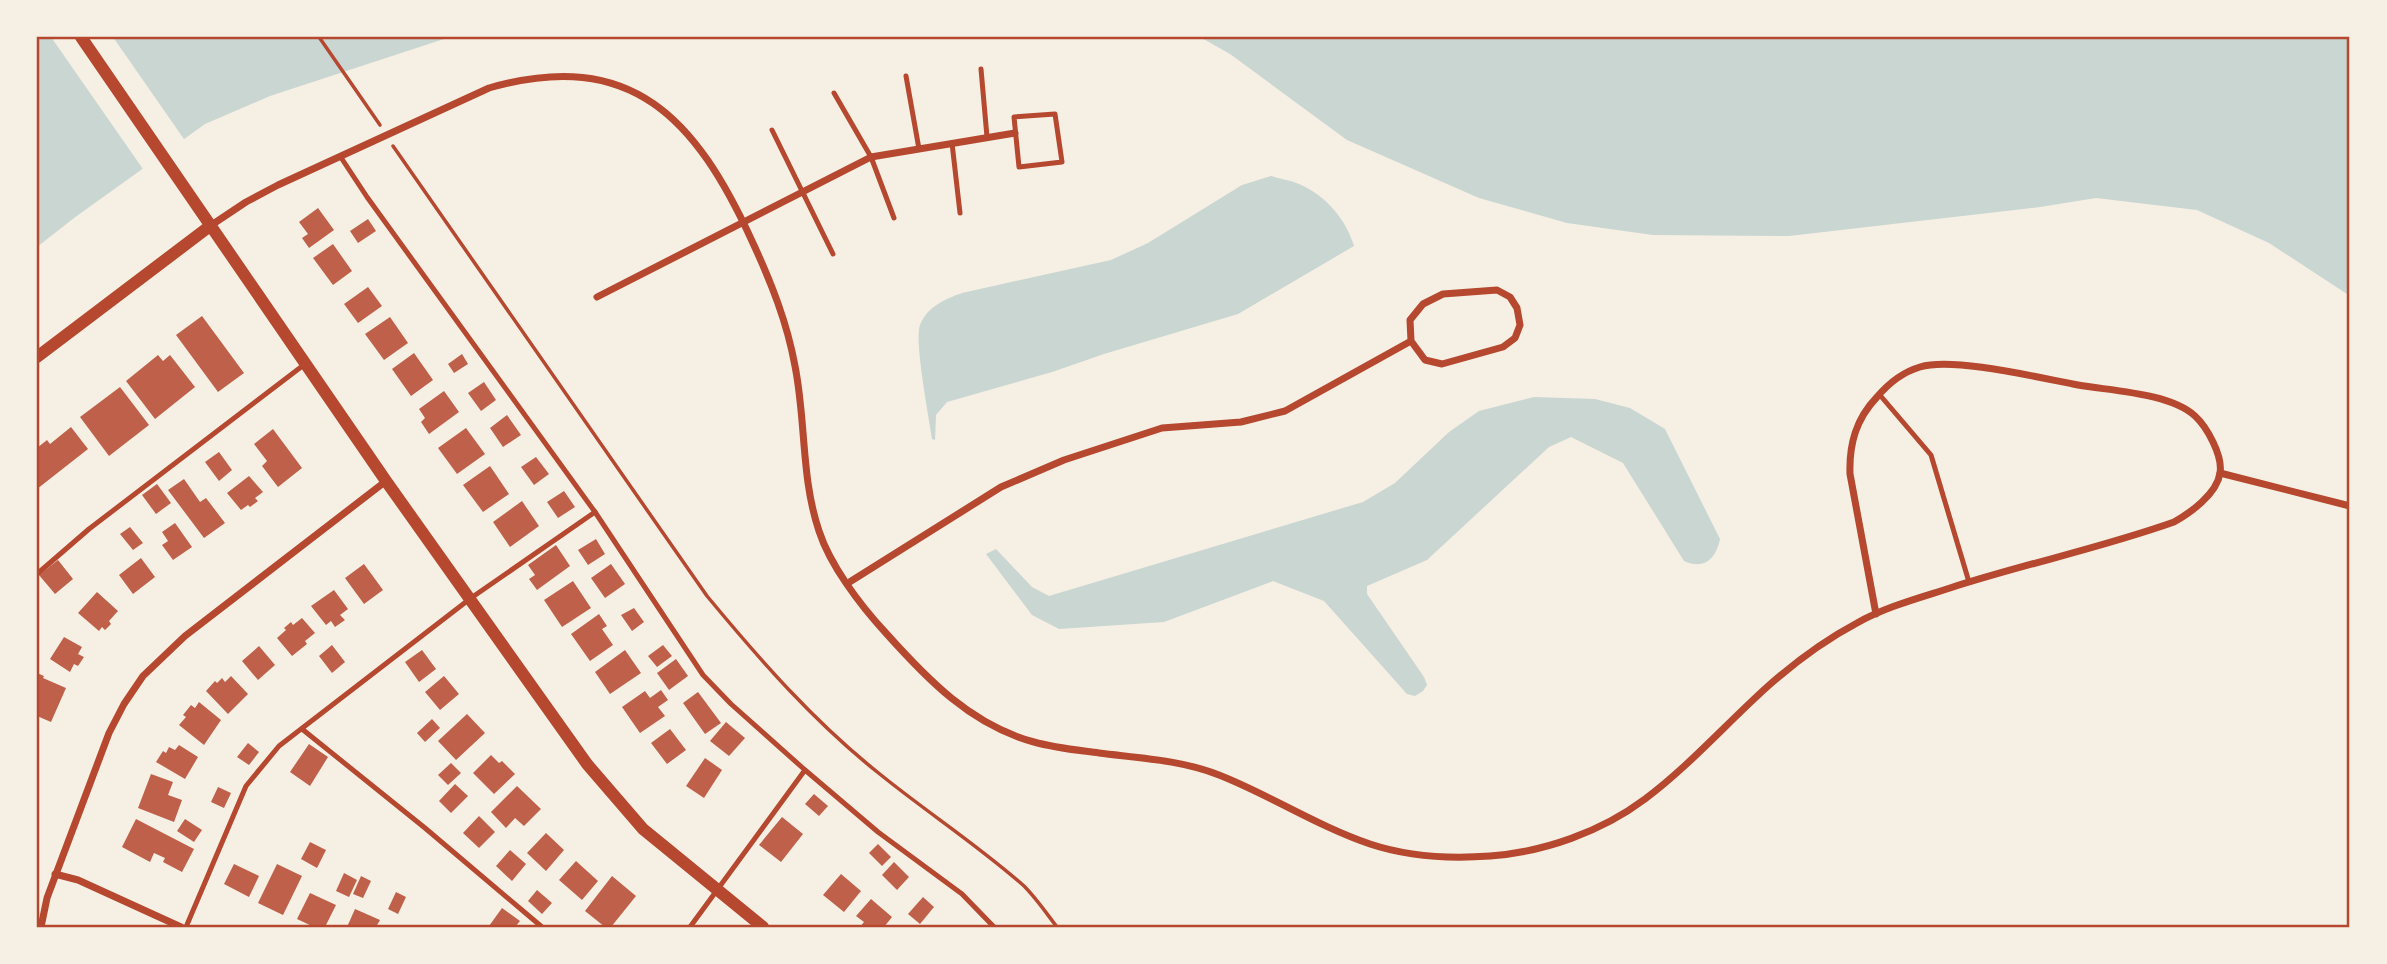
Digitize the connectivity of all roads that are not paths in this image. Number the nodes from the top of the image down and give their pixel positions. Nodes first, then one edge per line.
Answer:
1 (81, 37) edge
2 (981, 69) dead end
3 (906, 76) dead end
4 (834, 93) dead end
5 (772, 130) dead end
6 (1015, 133) junction
7 (987, 137) junction
8 (952, 143) junction
9 (919, 149) junction
10 (340, 156) junction
11 (871, 157) junction
12 (801, 191) junction
13 (960, 213) dead end
14 (894, 218) dead end
15 (743, 221) junction
16 (210, 226) junction
17 (833, 254) dead end
18 (597, 297) dead end
19 (1411, 341) junction
20 (37, 357) edge
21 (305, 364) junction
22 (1879, 394) junction
23 (2220, 473) junction
24 (386, 481) junction
25 (2350, 506) edge
26 (595, 512) junction
27 (37, 574) edge
28 (1969, 582) junction
29 (848, 583) junction
30 (471, 598) junction
31 (1876, 614) junction
32 (302, 729) junction
33 (806, 770) junction
34 (55, 874) junction
35 (718, 889) junction
36 (41, 927) edge
37 (181, 927) edge
38 (186, 927) edge
39 (542, 927) edge
40 (690, 927) edge
41 (763, 927) edge
42 (994, 927) edge

1 - 16 street
2 - 7 lane
3 - 9 lane
4 - 11 lane
5 - 12 lane
6 - 6 lane
6 - 7 street
7 - 8 street
8 - 9 street
8 - 13 lane
9 - 11 street
10 - 15 street
10 - 16 street
10 - 26 lane
11 - 12 street
11 - 14 lane
12 - 15 street
12 - 17 lane
15 - 18 street
15 - 29 street
16 - 20 street
16 - 21 street
19 - 19 street
19 - 29 street
21 - 24 street
21 - 27 lane
22 - 23 street
22 - 28 lane
22 - 31 street
23 - 25 street
23 - 28 street
24 - 30 street
24 - 34 street
26 - 30 lane
26 - 33 lane
28 - 31 street
29 - 31 street
30 - 32 lane
30 - 35 street
32 - 38 lane
32 - 39 lane
33 - 35 lane
33 - 42 lane
34 - 36 street
34 - 37 street
35 - 40 lane
35 - 41 street

